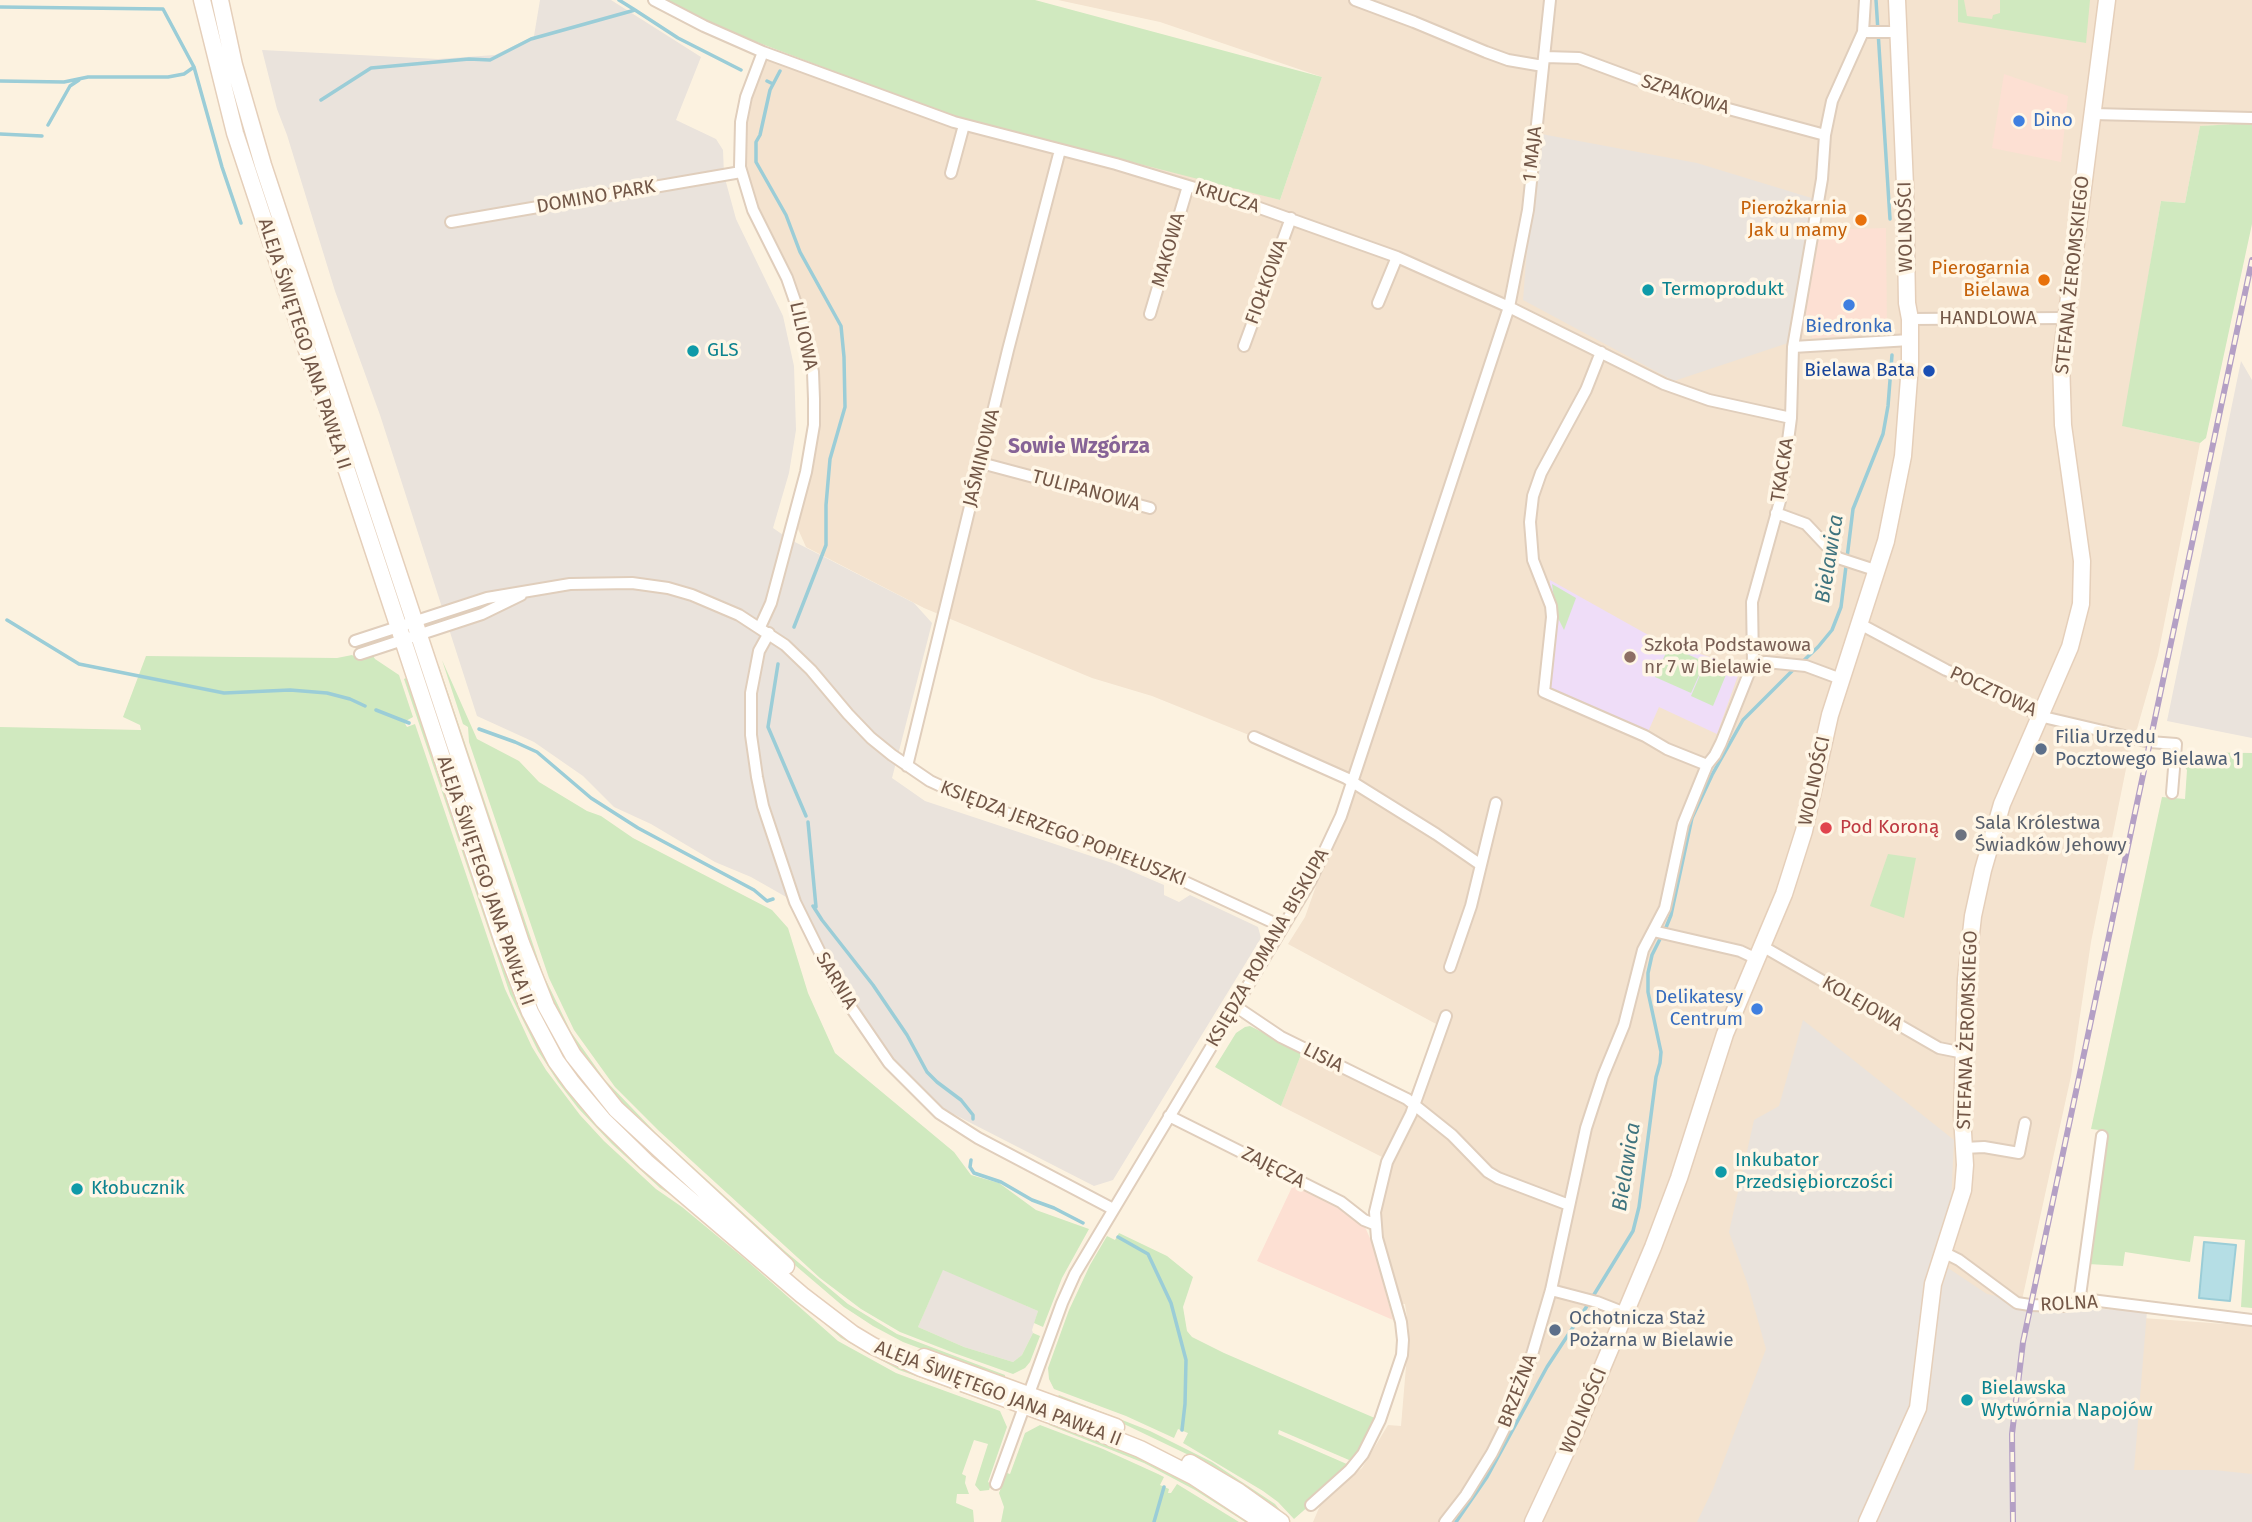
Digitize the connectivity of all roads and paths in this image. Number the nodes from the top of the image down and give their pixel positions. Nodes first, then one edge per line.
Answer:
1 (202, 0) edge
2 (220, 0) edge
3 (654, 0) edge
4 (1355, 0) edge
5 (1550, 0) edge
6 (1865, 0) edge
7 (1897, 0) edge
8 (2107, 0) edge
9 (1892, 32) junction
10 (1867, 33) junction
11 (763, 51) junction
12 (1544, 61) junction
13 (2093, 114) junction
14 (2252, 118) edge
15 (964, 125) junction
16 (1825, 135) junction
17 (1060, 150) junction
18 (741, 172) junction
19 (951, 173) dead end
20 (1188, 186) junction
21 (1291, 218) junction
22 (451, 222) dead end
23 (1397, 257) junction
24 (1378, 303) dead end
25 (1509, 307) junction
26 (1150, 314) dead end
27 (2065, 318) junction
28 (1910, 319) junction
29 (1910, 340) junction
30 (1244, 346) dead end
31 (1793, 347) junction
32 (1601, 352) junction
33 (1791, 418) junction
34 (981, 463) junction
35 (1150, 508) dead end
36 (1776, 513) junction
37 (1878, 571) junction
38 (1860, 624) junction
39 (416, 628) junction
40 (764, 630) junction
41 (400, 633) junction
42 (355, 641) dead end
43 (360, 654) dead end
44 (1752, 663) junction
45 (1841, 679) junction
46 (2039, 716) junction
47 (1254, 737) dead end
48 (1707, 765) junction
49 (907, 766) junction
50 (1353, 782) junction
51 (2172, 793) dead end
52 (1496, 803) dead end
53 (1480, 865) junction
54 (1283, 927) junction
55 (1653, 931) junction
56 (1760, 953) junction
57 (1450, 967) dead end
58 (1235, 1006) junction
59 (1446, 1016) dead end
60 (1964, 1053) junction
61 (1414, 1104) junction
62 (1169, 1116) junction
63 (2025, 1123) dead end
64 (2102, 1136) dead end
65 (1964, 1148) junction
66 (1569, 1205) junction
67 (1113, 1209) junction
68 (1374, 1224) junction
69 (1943, 1252) junction
70 (1551, 1290) junction
71 (2079, 1303) junction
72 (1625, 1313) junction
73 (2252, 1320) edge
74 (1026, 1400) junction
75 (996, 1484) dead end
76 (1311, 1505) dead end
77 (1263, 1522) edge
78 (1281, 1522) edge
79 (1445, 1522) edge
80 (1533, 1522) edge
81 (1867, 1522) edge

1 - 41 main road, ALEJA ŚWIĘTEGO JANA PAWŁA II
2 - 39 main road, ALEJA ŚWIĘTEGO JANA PAWŁA II
3 - 11 street, KRUCZA
4 - 12 street, SZPAKOWA
5 - 12 street, 1 MAJA
6 - 10 street
7 - 9 main road, WOLNOŚCI
8 - 13 main road, STEFANA ŻEROMSKIEGO
9 - 10 street
9 - 28 main road, WOLNOŚCI
10 - 16 street, TKACKA
11 - 15 street, KRUCZA
11 - 18 street, LILIOWA
12 - 16 street, SZPAKOWA
12 - 25 street, 1 MAJA
13 - 14 street
13 - 27 main road, STEFANA ŻEROMSKIEGO
15 - 17 street, KRUCZA
15 - 19 street
16 - 31 street, TKACKA
17 - 20 street, KRUCZA
17 - 34 street, JAŚMINOWA
18 - 22 street, DOMINO PARK
18 - 40 street, LILIOWA
20 - 21 street, KRUCZA
20 - 26 street, MAKOWA
21 - 23 street, KRUCZA
21 - 30 street, FIOŁKOWA
23 - 24 street
23 - 25 street, KRUCZA
25 - 32 street, KRUCZA
25 - 50 street, KSIĘDZA ROMANA BISKUPA
27 - 28 street, HANDLOWA
27 - 46 main road, STEFANA ŻEROMSKIEGO
28 - 29 main road, WOLNOŚCI
29 - 31 street
29 - 37 main road, WOLNOŚCI
31 - 33 street, TKACKA
32 - 33 street, KRUCZA
32 - 48 street
33 - 36 street, TKACKA
34 - 35 street, TULIPANOWA
34 - 49 street, JAŚMINOWA
36 - 37 street
36 - 44 street, TKACKA
37 - 38 main road, WOLNOŚCI
38 - 45 main road, WOLNOŚCI
38 - 46 street, POCZTOWA
39 - 40 street, KSIĘDZA JERZEGO POPIEŁUSZKI
39 - 41 street, KSIĘDZA JERZEGO POPIEŁUSZKI
39 - 74 main road, ALEJA ŚWIĘTEGO JANA PAWŁA II
40 - 49 street, KSIĘDZA JERZEGO POPIEŁUSZKI
40 - 67 street, SARNIA
41 - 42 street, KSIĘDZA JERZEGO POPIEŁUSZKI
41 - 43 street, KSIĘDZA JERZEGO POPIEŁUSZKI
41 - 74 main road, ALEJA ŚWIĘTEGO JANA PAWŁA II
44 - 45 street
44 - 48 street, TKACKA
45 - 56 main road, WOLNOŚCI
46 - 51 street, POCZTOWA
46 - 60 main road, STEFANA ŻEROMSKIEGO
47 - 50 street
48 - 55 street, TKACKA
49 - 54 street, KSIĘDZA JERZEGO POPIEŁUSZKI
50 - 53 street
50 - 54 street, KSIĘDZA ROMANA BISKUPA
52 - 53 street
53 - 57 street
54 - 58 street, KSIĘDZA ROMANA BISKUPA
55 - 56 street, KOLEJOWA
55 - 66 street, BRZEŻNA
56 - 60 street, KOLEJOWA
56 - 72 main road, WOLNOŚCI
58 - 61 street, LISIA
58 - 62 street, KSIĘDZA ROMANA BISKUPA
59 - 61 street
60 - 65 main road, STEFANA ŻEROMSKIEGO
61 - 66 street
61 - 68 street
62 - 67 street, KSIĘDZA ROMANA BISKUPA
62 - 68 street, ZAJĘCZA
63 - 65 street
64 - 71 street
65 - 69 main road, STEFANA ŻEROMSKIEGO
66 - 70 street, BRZEŻNA
67 - 74 street, KSIĘDZA ROMANA BISKUPA
68 - 76 street
69 - 71 street, ROLNA
69 - 81 main road, STEFANA ŻEROMSKIEGO
70 - 72 street
70 - 79 street, BRZEŻNA
71 - 73 street, ROLNA
72 - 80 main road, WOLNOŚCI
74 - 75 street, KSIĘDZA ROMANA BISKUPA
74 - 77 main road, ALEJA ŚWIĘTEGO JANA PAWŁA II
74 - 78 main road, ALEJA ŚWIĘTEGO JANA PAWŁA II

